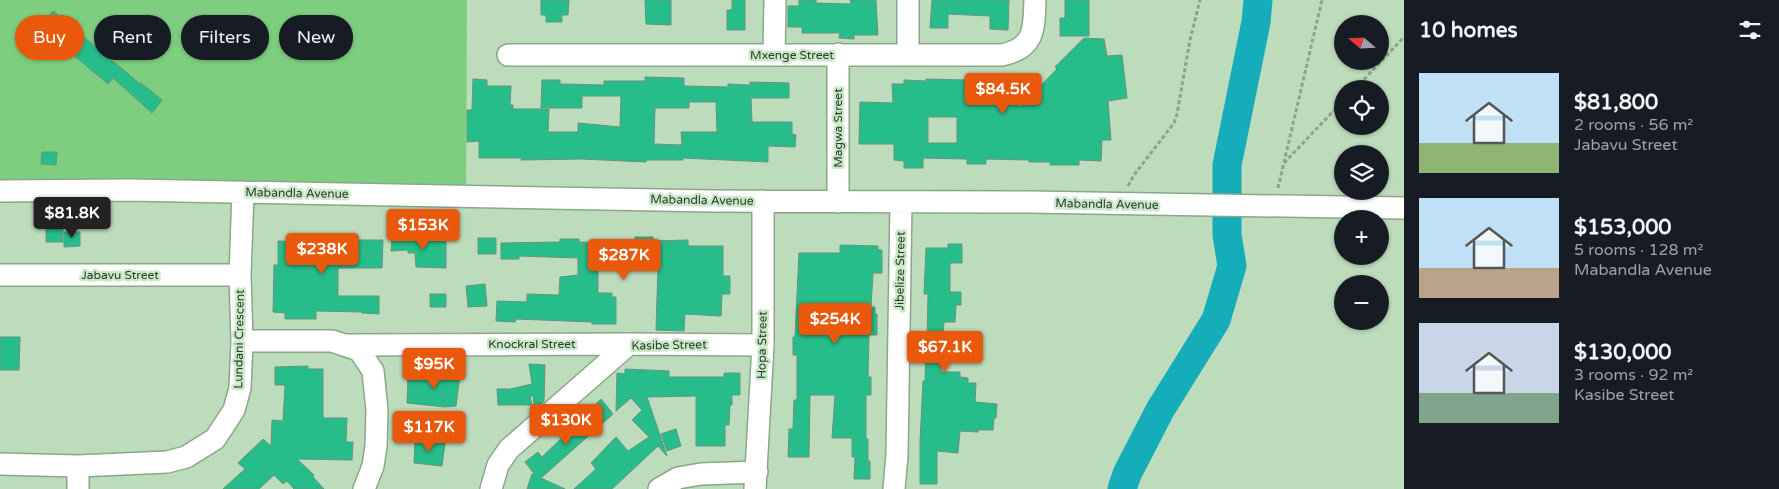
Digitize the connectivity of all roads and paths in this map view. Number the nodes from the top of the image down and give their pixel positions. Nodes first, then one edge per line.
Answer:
1 (775, 0) edge
2 (908, 0) edge
3 (1035, 0) edge
4 (1200, 0) edge
5 (1322, 0) edge
6 (1404, 37) edge
7 (838, 54) junction
8 (508, 55) dead end
9 (774, 55) junction
10 (908, 55) junction
11 (1363, 80) edge
12 (1334, 110) edge
13 (1284, 163) junction
14 (0, 191) edge
15 (243, 192) junction
16 (763, 201) junction
17 (838, 202) junction
18 (901, 202) junction
19 (1117, 204) junction
20 (1271, 206) junction
21 (1404, 208) edge
22 (0, 275) edge
23 (240, 275) junction
24 (242, 341) junction
25 (629, 344) junction
26 (345, 345) junction
27 (762, 345) junction
28 (0, 464) edge
29 (78, 466) junction
30 (756, 481) edge
31 (78, 489) edge
32 (364, 489) edge
33 (491, 489) edge
34 (659, 489) edge
35 (894, 489) edge

1 - 9 street
2 - 10 street
3 - 10 street, Mxenge Street
4 - 19 path
5 - 13 path
6 - 11 path
7 - 9 street, Mxenge Street
7 - 10 street, Mxenge Street
7 - 17 street, Magwa Street
8 - 9 street, Mxenge Street
12 - 13 path
13 - 20 path
14 - 15 street, Mabandla Avenue
15 - 16 street, Mabandla Avenue
15 - 23 street, Lundani Crescent
16 - 17 street, Mabandla Avenue
16 - 27 street, Hopa Street
17 - 18 street, Mabandla Avenue
18 - 19 street, Mabandla Avenue
18 - 35 street, Jibelize Street
19 - 20 street, Mabandla Avenue
20 - 21 street, Mabandla Avenue
22 - 23 street, Jabavu Street
23 - 24 street, Lundani Crescent
24 - 26 street, Knockral Street
24 - 29 street, Lundani Crescent
25 - 26 street, Knockral Street
25 - 27 street, Kasibe Street
25 - 33 street, Kasibe Street
26 - 32 street, Knockral Street
27 - 30 street, Hopa Street
28 - 29 street, Lundani Crescent
29 - 31 street
30 - 34 street

